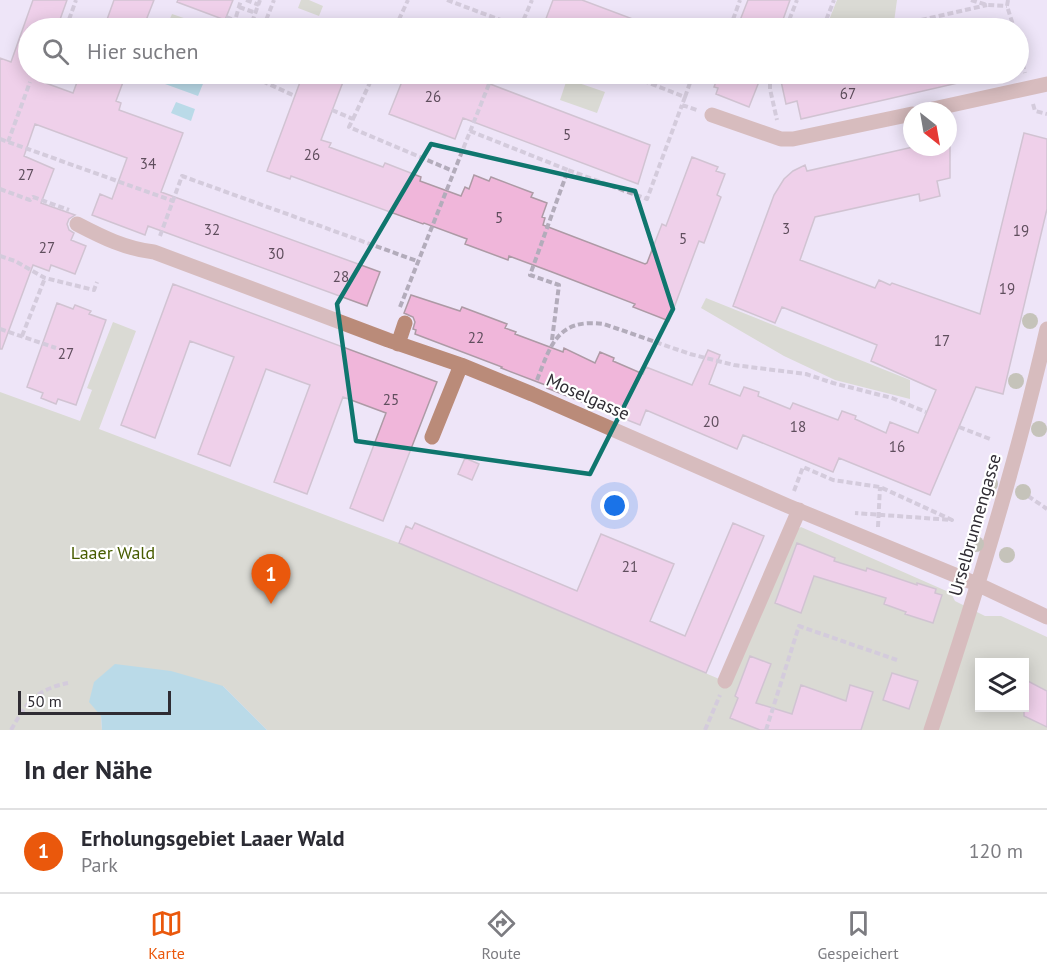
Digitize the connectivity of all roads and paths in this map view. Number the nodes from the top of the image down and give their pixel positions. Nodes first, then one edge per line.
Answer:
1 (76, 0) edge
2 (241, 0) edge
3 (246, 0) edge
4 (274, 0) edge
5 (408, 0) edge
6 (447, 0) edge
7 (532, 0) edge
8 (740, 0) edge
9 (797, 0) edge
10 (834, 0) edge
11 (971, 0) edge
12 (1008, 0) edge
13 (260, 2) edge
14 (987, 5) junction
15 (1007, 6) junction
16 (239, 7) junction
17 (256, 13) junction
18 (236, 17) dead end
19 (70, 18) edge
20 (254, 18) edge
21 (267, 18) edge
22 (400, 18) edge
23 (495, 18) edge
24 (523, 18) edge
25 (734, 18) edge
26 (790, 18) edge
27 (827, 18) edge
28 (930, 18) edge
29 (1011, 18) edge
30 (29, 84) edge
31 (269, 84) edge
32 (369, 84) edge
33 (489, 84) edge
34 (652, 84) edge
35 (690, 84) edge
36 (771, 84) edge
37 (1047, 84) edge
38 (295, 96) dead end
39 (685, 97) junction
40 (957, 104) edge
41 (682, 105) junction
42 (332, 110) dead end
43 (712, 115) joint
44 (903, 116) edge
45 (352, 119) junction
46 (470, 131) junction
47 (781, 138) junction
48 (0, 139) edge
49 (8, 142) junction
50 (568, 170) junction
51 (453, 171) junction
52 (0, 189) edge
53 (173, 201) junction
54 (76, 218) joint
55 (154, 252) junction
56 (0, 256) edge
57 (417, 261) junction
58 (45, 278) junction
59 (97, 282) dead end
60 (405, 323) dead end
61 (0, 329) edge
62 (1047, 329) edge
63 (22, 336) junction
64 (552, 341) junction
65 (393, 342) junction
66 (56, 348) dead end
67 (461, 365) junction
68 (1041, 383) edge
69 (532, 394) junction
70 (926, 412) dead end
71 (959, 427) dead end
72 (432, 437) dead end
73 (990, 439) dead end
74 (880, 487) junction
75 (795, 488) dead end
76 (1028, 496) dead end
77 (1047, 508) edge
78 (799, 510) junction
79 (851, 513) dead end
80 (879, 514) junction
81 (878, 528) dead end
82 (979, 585) junction
83 (1047, 617) edge
84 (897, 660) dead end
85 (725, 681) joint
86 (68, 683) dead end
87 (11, 730) edge
88 (705, 730) edge
89 (766, 730) edge
90 (931, 730) edge

1 - 19 path
2 - 16 path
3 - 13 path
4 - 21 path
5 - 22 path
6 - 23 path
7 - 24 path
8 - 25 path
9 - 26 path
10 - 27 path
11 - 14 path
12 - 15 path
13 - 17 path
14 - 15 path
14 - 28 path
15 - 29 path
16 - 17 path
16 - 18 path
17 - 20 path
30 - 49 path
31 - 38 path
32 - 45 path
33 - 46 path
34 - 39 path
35 - 39 path
36 - 47 path
37 - 40 street
39 - 41 path
41 - 43 path
41 - 50 path
42 - 45 path
43 - 47 street
44 - 47 street
45 - 51 path
46 - 50 path
46 - 51 path
48 - 49 path
49 - 53 path
50 - 64 path
51 - 57 path
52 - 54 path
53 - 55 path
53 - 57 path
54 - 55 street, Moselgasse
55 - 65 street, Moselgasse
56 - 58 path
57 - 65 path
58 - 59 path
58 - 63 path
60 - 65 street
61 - 63 path
62 - 68 street, Urselbrunnengasse
63 - 66 path
64 - 69 path
64 - 70 path
65 - 67 street, Moselgasse
67 - 69 street, Moselgasse
67 - 72 street
68 - 82 street, Urselbrunnengasse
69 - 78 street, Moselgasse
71 - 73 path
74 - 75 path
74 - 80 path
74 - 80 path
76 - 77 path
78 - 82 street, Moselgasse
78 - 85 street
79 - 80 path
80 - 81 path
82 - 83 street, Moselgasse
82 - 90 street, Urselbrunnengasse
84 - 89 path
85 - 88 path
86 - 87 path

